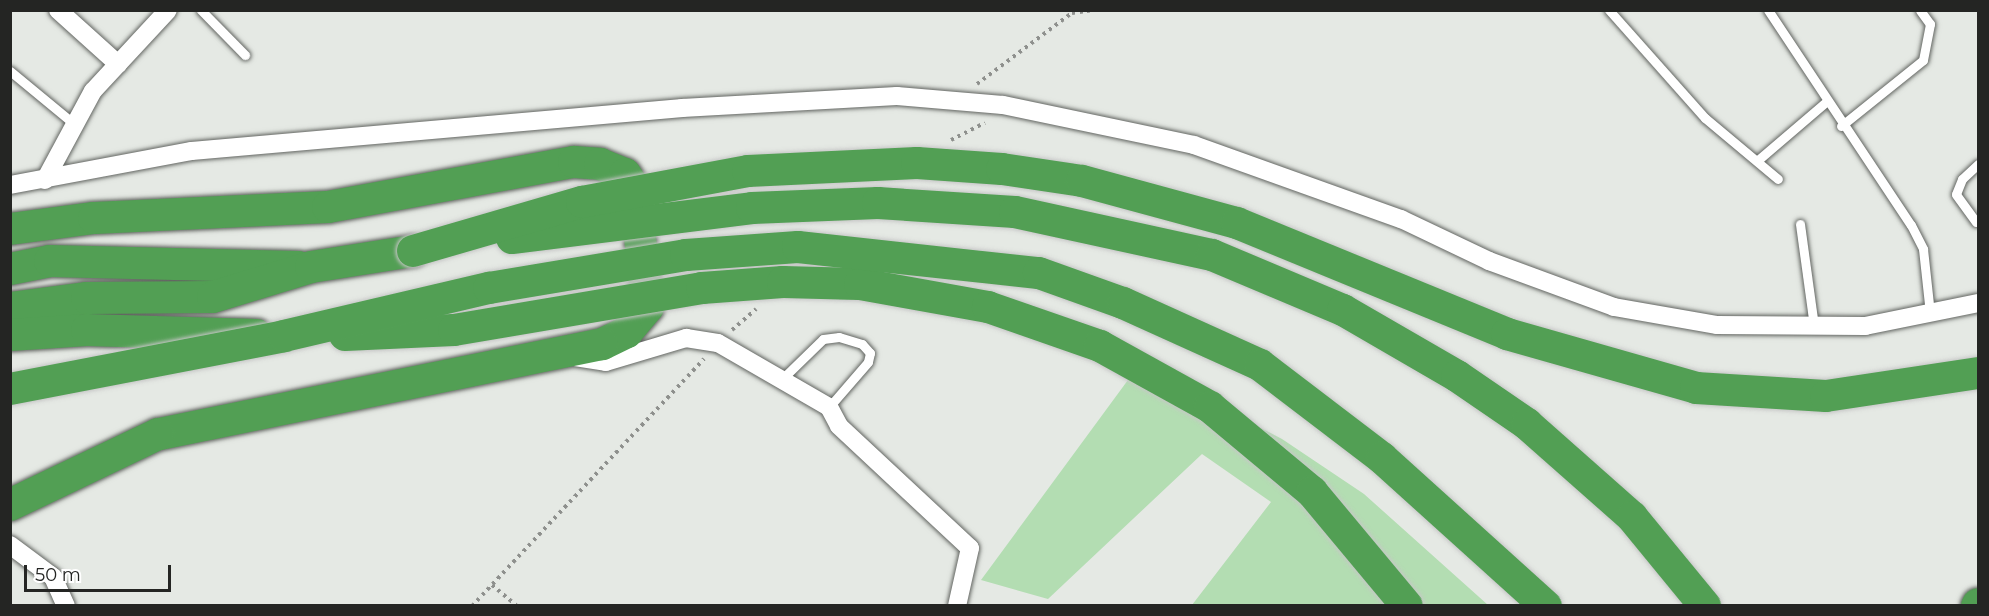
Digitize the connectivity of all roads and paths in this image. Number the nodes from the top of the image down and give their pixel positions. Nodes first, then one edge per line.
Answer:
1 (58, 10) edge
2 (168, 10) edge
3 (201, 10) edge
4 (1094, 10) edge
5 (1610, 10) edge
6 (1768, 10) edge
7 (1920, 10) edge
8 (245, 55) dead end
9 (118, 64) junction
10 (10, 71) edge
11 (955, 100) junction
12 (1826, 102) junction
13 (73, 123) junction
14 (1841, 126) junction
15 (1758, 160) junction
16 (1978, 164) edge
17 (1778, 179) dead end
18 (45, 180) junction
19 (10, 185) edge
20 (1978, 222) edge
21 (1800, 224) dead end
22 (10, 229) edge
23 (413, 251) junction
24 (311, 267) junction
25 (10, 269) edge
26 (1978, 303) edge
27 (10, 308) edge
28 (1930, 313) junction
29 (1814, 326) junction
30 (10, 335) edge
31 (284, 336) junction
32 (718, 343) junction
33 (554, 354) junction
34 (1978, 373) edge
35 (782, 379) junction
36 (10, 389) edge
37 (829, 407) junction
38 (10, 505) edge
39 (10, 545) edge
40 (492, 585) junction
41 (66, 606) edge
42 (472, 606) edge
43 (517, 606) edge
44 (957, 606) edge
45 (1407, 606) edge
46 (1546, 606) edge
47 (1705, 606) edge

1 - 9 street
2 - 9 street
3 - 8 lane
4 - 11 path
5 - 15 lane
6 - 12 lane
7 - 14 lane
9 - 13 street
10 - 13 lane
11 - 18 street
11 - 29 street
12 - 14 lane
12 - 15 lane
13 - 18 street
14 - 28 lane
15 - 17 lane
16 - 20 lane
18 - 19 street
21 - 29 lane
22 - 33 highway
23 - 24 highway
23 - 34 highway, bridge
23 - 47 highway, bridge
24 - 25 highway
24 - 27 highway
26 - 28 street
28 - 29 street
30 - 31 highway, bridge
31 - 36 highway, bridge
31 - 45 highway, bridge
31 - 46 highway, bridge
32 - 33 street
32 - 35 street
32 - 40 path
33 - 38 highway
35 - 37 street
35 - 37 lane
37 - 44 street
39 - 41 street
40 - 42 path
40 - 43 path

